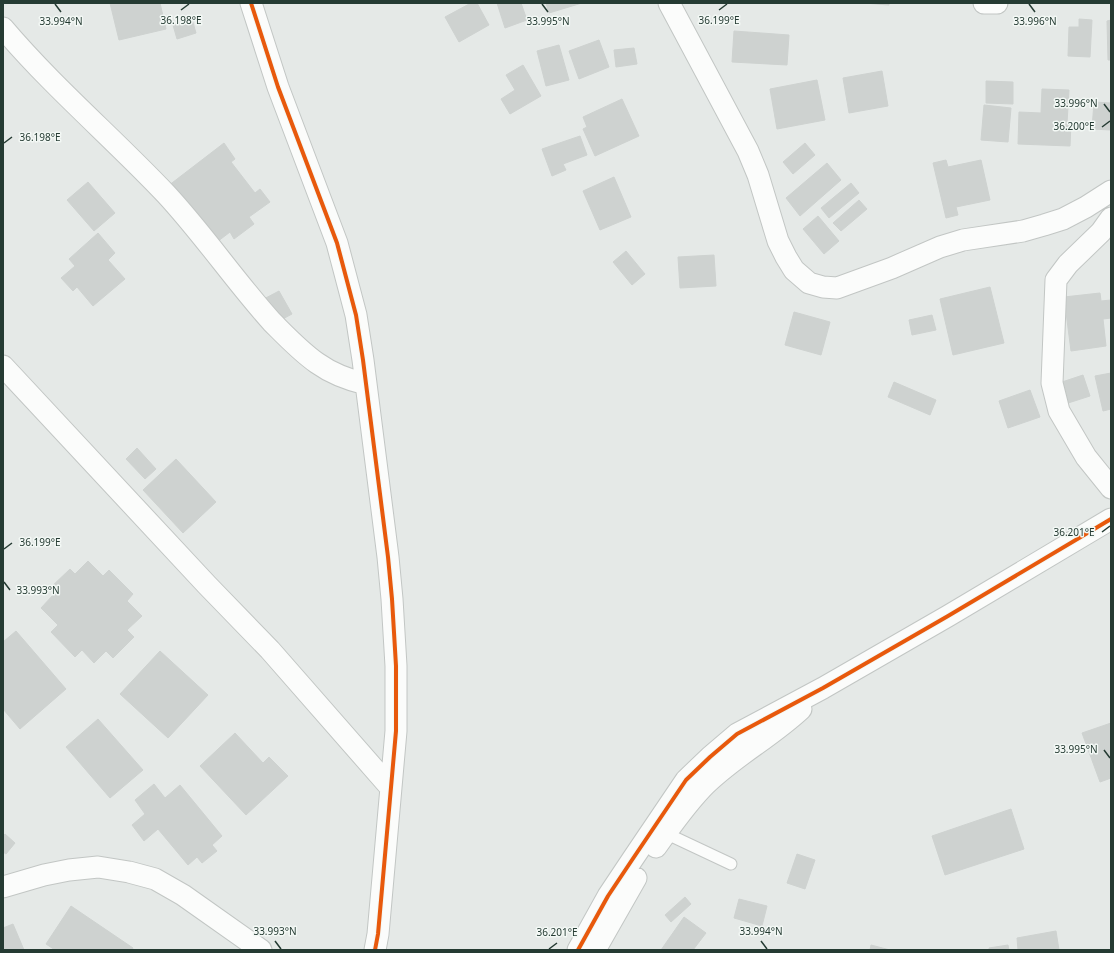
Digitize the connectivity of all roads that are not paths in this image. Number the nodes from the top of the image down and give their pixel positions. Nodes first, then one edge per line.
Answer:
1 (251, 3) edge
2 (669, 3) edge
3 (984, 3) edge
4 (997, 3) edge
5 (3, 28) edge
6 (1111, 191) edge
7 (1111, 218) edge
8 (3, 366) edge
9 (366, 384) junction
10 (1111, 488) edge
11 (1111, 519) edge
12 (390, 787) junction
13 (660, 830) junction
14 (731, 864) dead end
15 (3, 887) edge
16 (261, 950) edge
17 (375, 950) edge
18 (578, 950) edge
19 (595, 950) edge

1 - 9 street
2 - 6 street
3 - 4 street
5 - 9 street
7 - 10 street
8 - 12 street
9 - 12 street
11 - 13 street
12 - 17 street
13 - 14 lane
13 - 18 street
13 - 19 street
15 - 16 street

